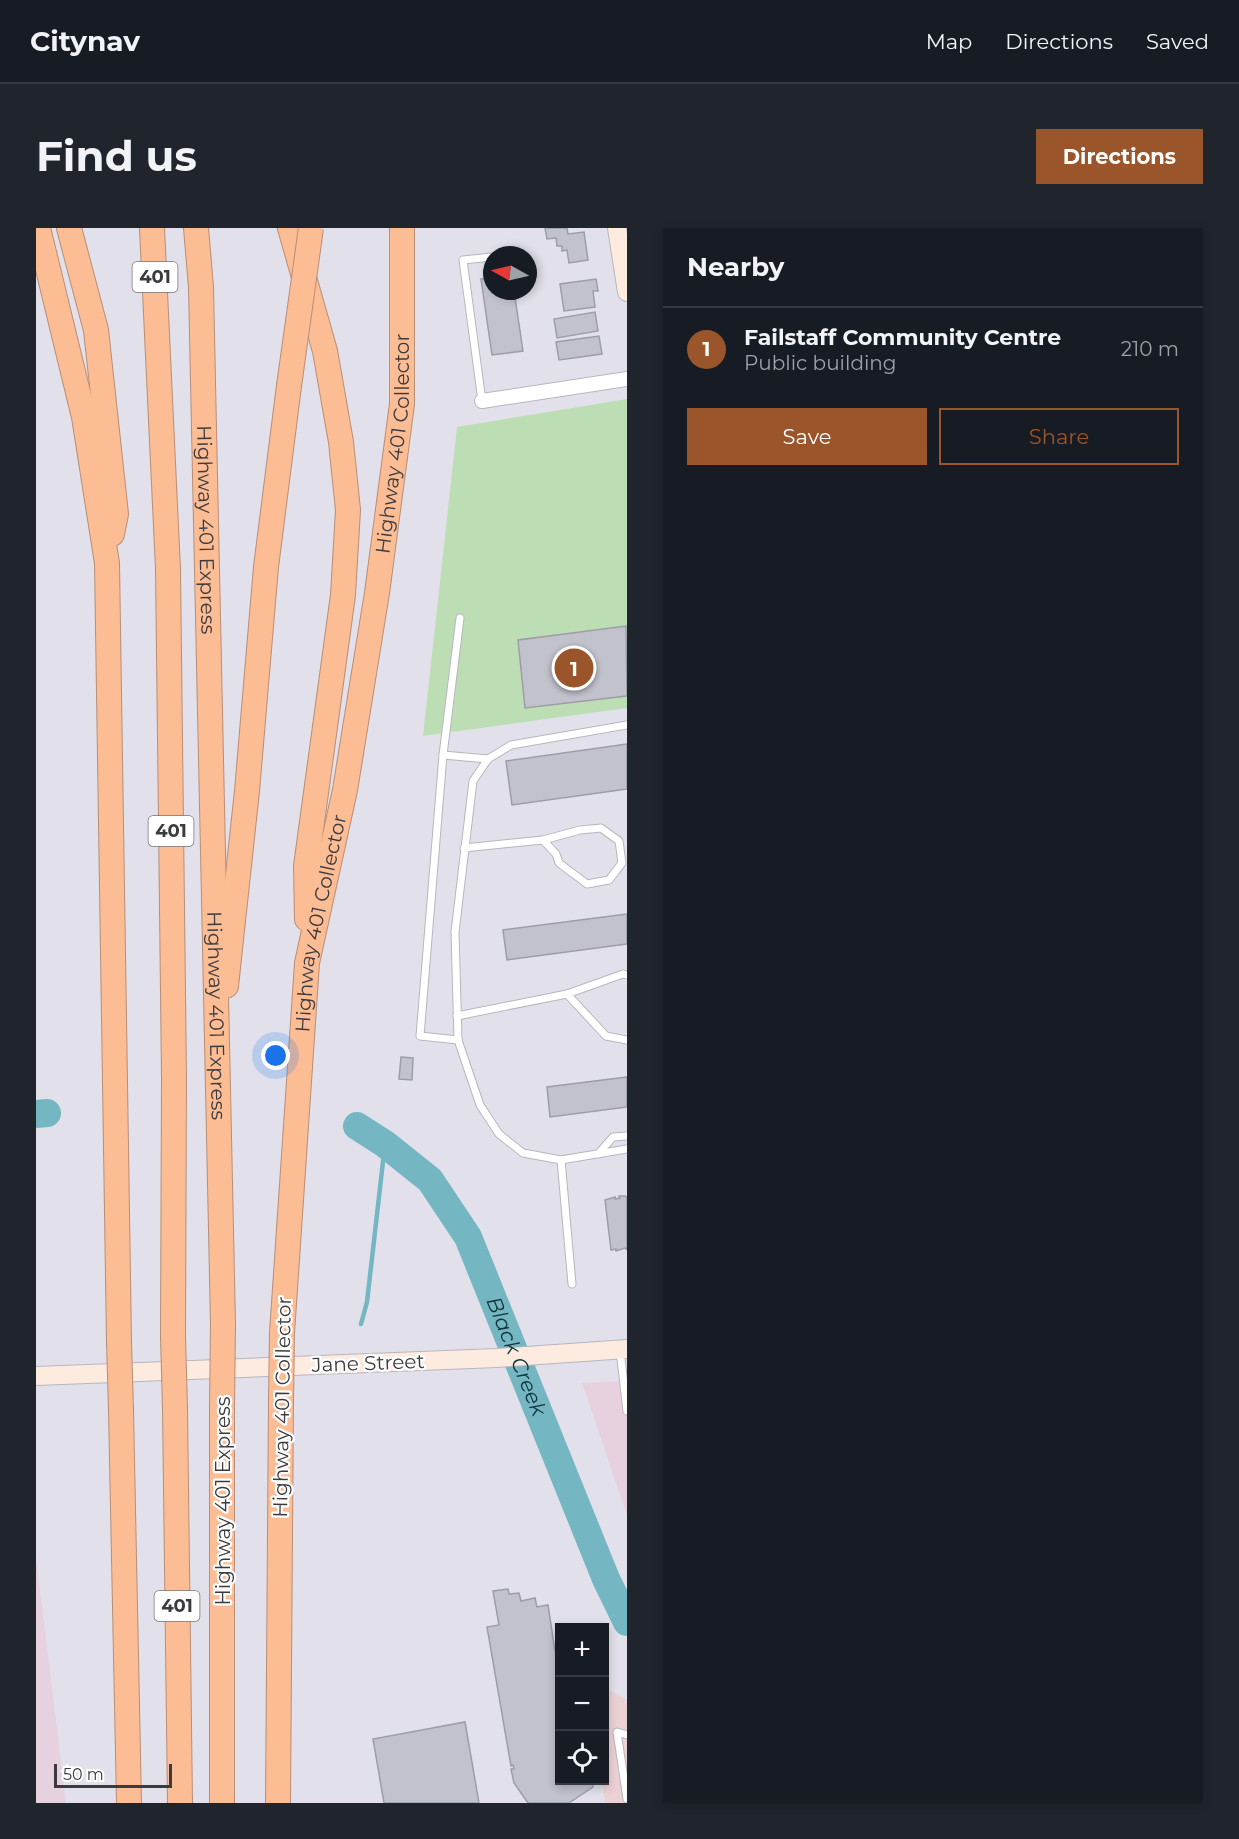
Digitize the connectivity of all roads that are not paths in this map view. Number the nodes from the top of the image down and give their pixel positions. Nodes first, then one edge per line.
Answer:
1 (38, 228) edge
2 (69, 228) edge
3 (138, 228) edge
4 (152, 228) edge
5 (196, 228) edge
6 (290, 228) edge
7 (311, 228) edge
8 (402, 228) edge
9 (618, 228) edge
10 (483, 258) edge
11 (627, 292) edge
12 (157, 326) junction
13 (627, 379) edge
14 (482, 401) joint
15 (107, 563) junction
16 (459, 618) dead end
17 (627, 725) edge
18 (443, 755) junction
19 (488, 759) junction
20 (543, 840) junction
21 (464, 848) junction
22 (307, 963) junction
23 (627, 975) edge
24 (567, 994) junction
25 (458, 1016) junction
26 (218, 1039) junction
27 (458, 1040) junction
28 (627, 1040) edge
29 (627, 1136) edge
30 (627, 1149) edge
31 (598, 1154) junction
32 (561, 1160) junction
33 (572, 1284) dead end
34 (624, 1350) edge
35 (36, 1376) edge
36 (627, 1411) edge
37 (627, 1735) edge
38 (627, 1799) edge
39 (129, 1803) edge
40 (180, 1803) edge
41 (222, 1803) edge
42 (278, 1803) edge

1 - 15 highway, 401
2 - 15 highway
3 - 12 highway
4 - 12 highway, Highway 401 Express / 401
5 - 26 highway, Highway 401 Express / 401
6 - 22 highway
7 - 26 highway, bridge
8 - 22 highway, Highway 401 Collector
9 - 11 main road
10 - 14 lane
12 - 40 highway, Highway 401 Express / 401, bridge
13 - 14 street
15 - 39 highway, 401, bridge
16 - 18 lane
17 - 19 lane
18 - 19 lane
18 - 27 lane
19 - 21 lane
20 - 20 lane
20 - 21 lane
21 - 25 lane
22 - 42 highway, Highway 401 Collector, bridge
23 - 24 lane
24 - 25 lane
24 - 28 lane
25 - 27 lane
26 - 41 highway, Highway 401 Express / 401, bridge
27 - 32 lane
29 - 31 lane
30 - 31 lane
31 - 32 lane
32 - 33 lane
34 - 35 main road, Jane Street
34 - 36 lane
37 - 38 lane

